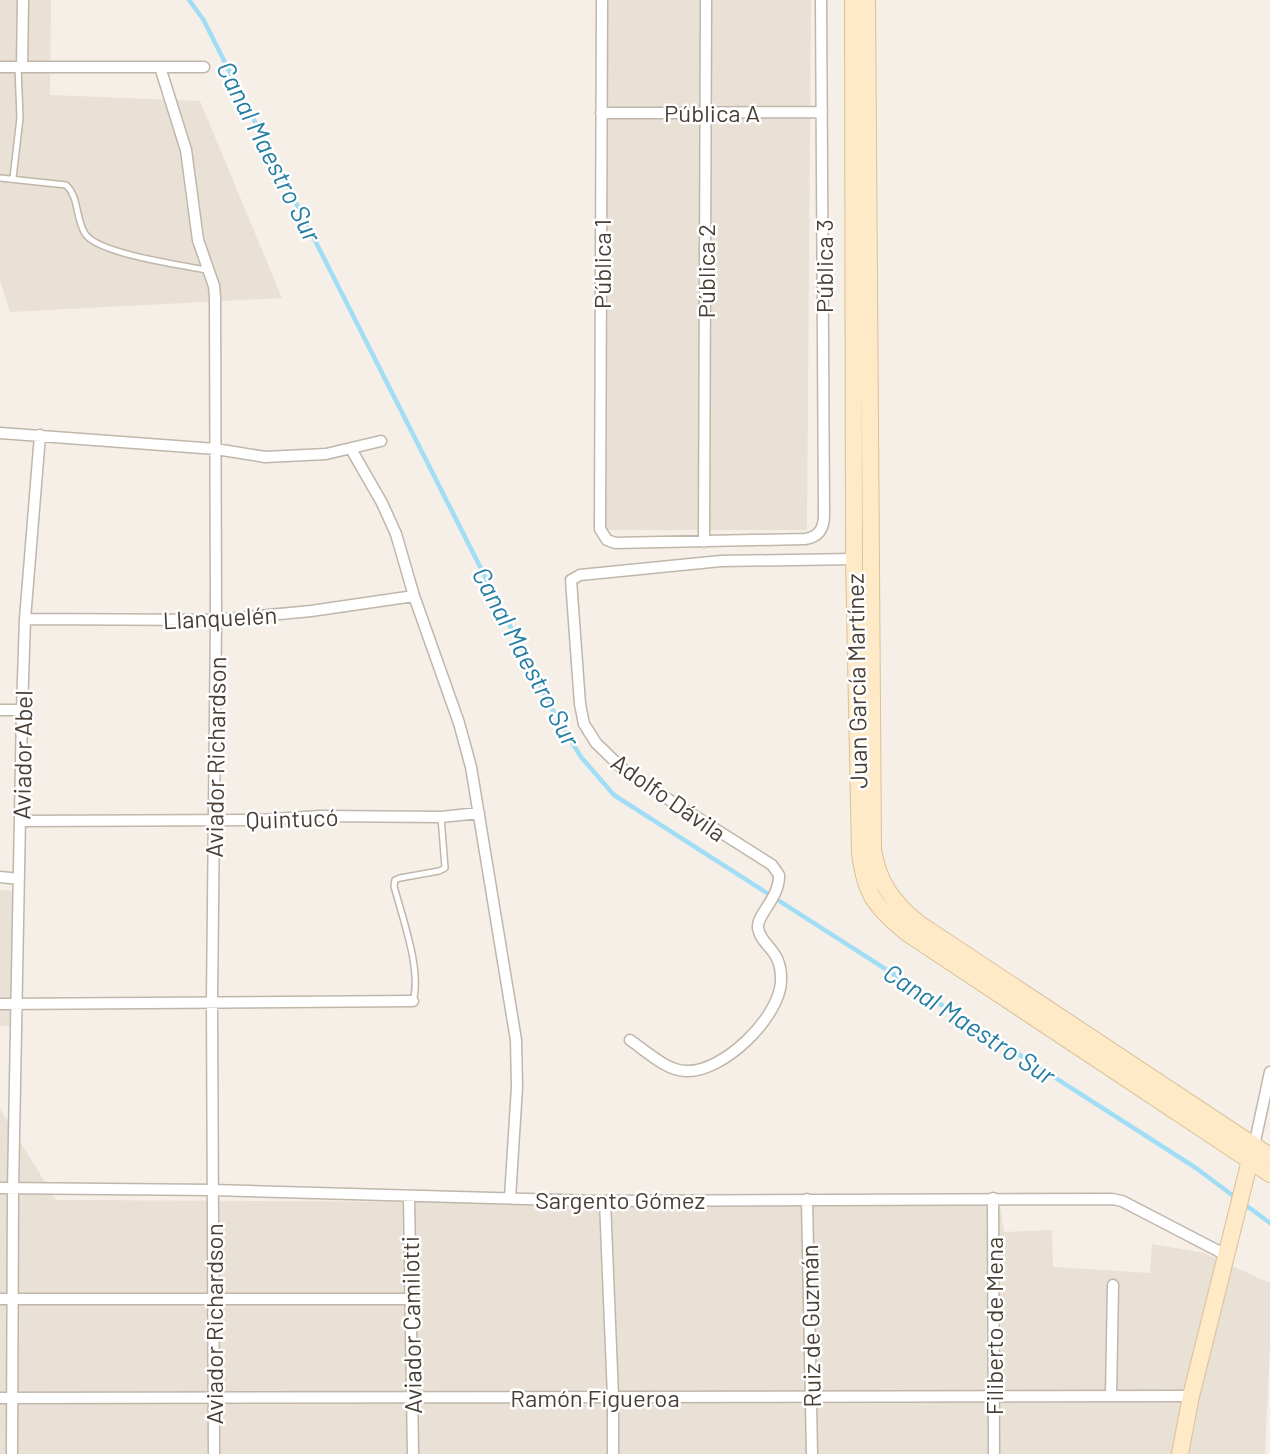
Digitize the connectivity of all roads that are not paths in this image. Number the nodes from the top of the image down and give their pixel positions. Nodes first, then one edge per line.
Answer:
1 (23, 0) edge
2 (602, 0) edge
3 (706, 0) edge
4 (821, 0) edge
5 (853, 0) edge
6 (867, 0) edge
7 (0, 67) edge
8 (20, 67) junction
9 (160, 67) junction
10 (204, 67) dead end
11 (822, 112) junction
12 (601, 113) junction
13 (706, 113) junction
14 (0, 178) edge
15 (13, 178) junction
16 (207, 270) junction
17 (0, 433) edge
18 (40, 435) junction
19 (382, 441) dead end
20 (216, 449) junction
21 (351, 449) junction
22 (704, 542) junction
23 (854, 559) junction
24 (414, 596) junction
25 (26, 619) junction
26 (216, 620) junction
27 (0, 710) edge
28 (22, 710) junction
29 (480, 813) junction
30 (441, 817) junction
31 (214, 820) junction
32 (21, 821) junction
33 (0, 877) edge
34 (19, 878) junction
35 (212, 1001) junction
36 (413, 1001) joint
37 (0, 1004) edge
38 (17, 1004) junction
39 (630, 1040) dead end
40 (1270, 1072) edge
41 (1252, 1154) junction
42 (1270, 1156) edge
43 (1270, 1174) edge
44 (0, 1188) edge
45 (13, 1189) junction
46 (213, 1190) junction
47 (409, 1196) junction
48 (510, 1198) junction
49 (993, 1198) junction
50 (807, 1199) junction
51 (605, 1201) junction
52 (1226, 1255) junction
53 (1113, 1285) dead end
54 (212, 1298) junction
55 (0, 1299) edge
56 (13, 1299) junction
57 (411, 1299) junction
58 (993, 1396) junction
59 (1111, 1396) junction
60 (1191, 1396) junction
61 (613, 1397) junction
62 (812, 1397) junction
63 (0, 1398) edge
64 (13, 1398) junction
65 (214, 1398) junction
66 (413, 1398) junction
67 (12, 1454) edge
68 (214, 1454) edge
69 (413, 1454) edge
70 (613, 1454) edge
71 (812, 1454) edge
72 (994, 1454) edge
73 (1180, 1454) edge

1 - 8 street
2 - 12 street, Pública 1
3 - 13 street, Pública 2
4 - 11 street, Pública 3
5 - 23 main road, Juan García Martínez
6 - 41 main road, Juan García Martínez
7 - 8 street
8 - 9 street
8 - 15 lane
9 - 10 street
9 - 16 street, Aviador Richardson
11 - 13 street, Pública A
11 - 22 street, Pública 3
12 - 13 street, Pública A
12 - 22 street, Pública 1
13 - 22 street, Pública 2
14 - 15 lane
15 - 16 lane
16 - 20 street, Aviador Richardson
17 - 18 street
18 - 20 street
18 - 25 street, Aviador Abel
19 - 21 street
20 - 21 street
20 - 26 street, Aviador Richardson
21 - 24 street
23 - 39 street, Adolfo Dávila
23 - 41 main road, Juan García Martínez
24 - 26 street, Llanquelén
24 - 29 street
25 - 26 street, Llanquelén
25 - 28 street, Aviador Abel
26 - 31 street, Aviador Richardson
27 - 28 street
28 - 32 street, Aviador Abel
29 - 30 street, Quintucó
29 - 48 street
30 - 31 street, Quintucó
30 - 36 lane
31 - 32 street, Quintucó
31 - 35 street, Aviador Richardson
32 - 34 street, Aviador Abel
33 - 34 street
34 - 38 street, Aviador Abel
35 - 36 street
35 - 38 street
35 - 46 street, Aviador Richardson
37 - 38 street
38 - 45 street, Aviador Abel
40 - 41 street
41 - 42 main road
41 - 43 main road
41 - 52 main road
44 - 45 street, Sargento Gómez
45 - 46 street, Sargento Gómez
45 - 56 street, Aviador Abel
46 - 47 street, Sargento Gómez
46 - 54 street, Aviador Richardson
47 - 48 street, Sargento Gómez
47 - 57 street, Aviador Camilotti
48 - 51 street, Sargento Gómez
49 - 50 street, Sargento Gómez
49 - 52 street, Sargento Gómez
49 - 58 street, Filiberto de Mena
50 - 51 street, Sargento Gómez
50 - 62 street, Ruiz de Guzmán
51 - 61 street
52 - 60 main road
53 - 59 street
54 - 56 street
54 - 57 street
54 - 65 street, Aviador Richardson
55 - 56 street
56 - 64 street, Aviador Abel
57 - 66 street, Aviador Camilotti
58 - 59 street, Ramón Figueroa
58 - 62 street, Ramón Figueroa
58 - 72 street, Filiberto de Mena
59 - 60 street, Ramón Figueroa
60 - 73 main road
61 - 62 street, Ramón Figueroa
61 - 66 street, Ramón Figueroa
61 - 70 street
62 - 71 street, Ruiz de Guzmán
63 - 64 street, Ramón Figueroa
64 - 65 street, Ramón Figueroa
64 - 67 street, Aviador Abel
65 - 66 street, Ramón Figueroa
65 - 68 street, Aviador Richardson
66 - 69 street, Aviador Camilotti

